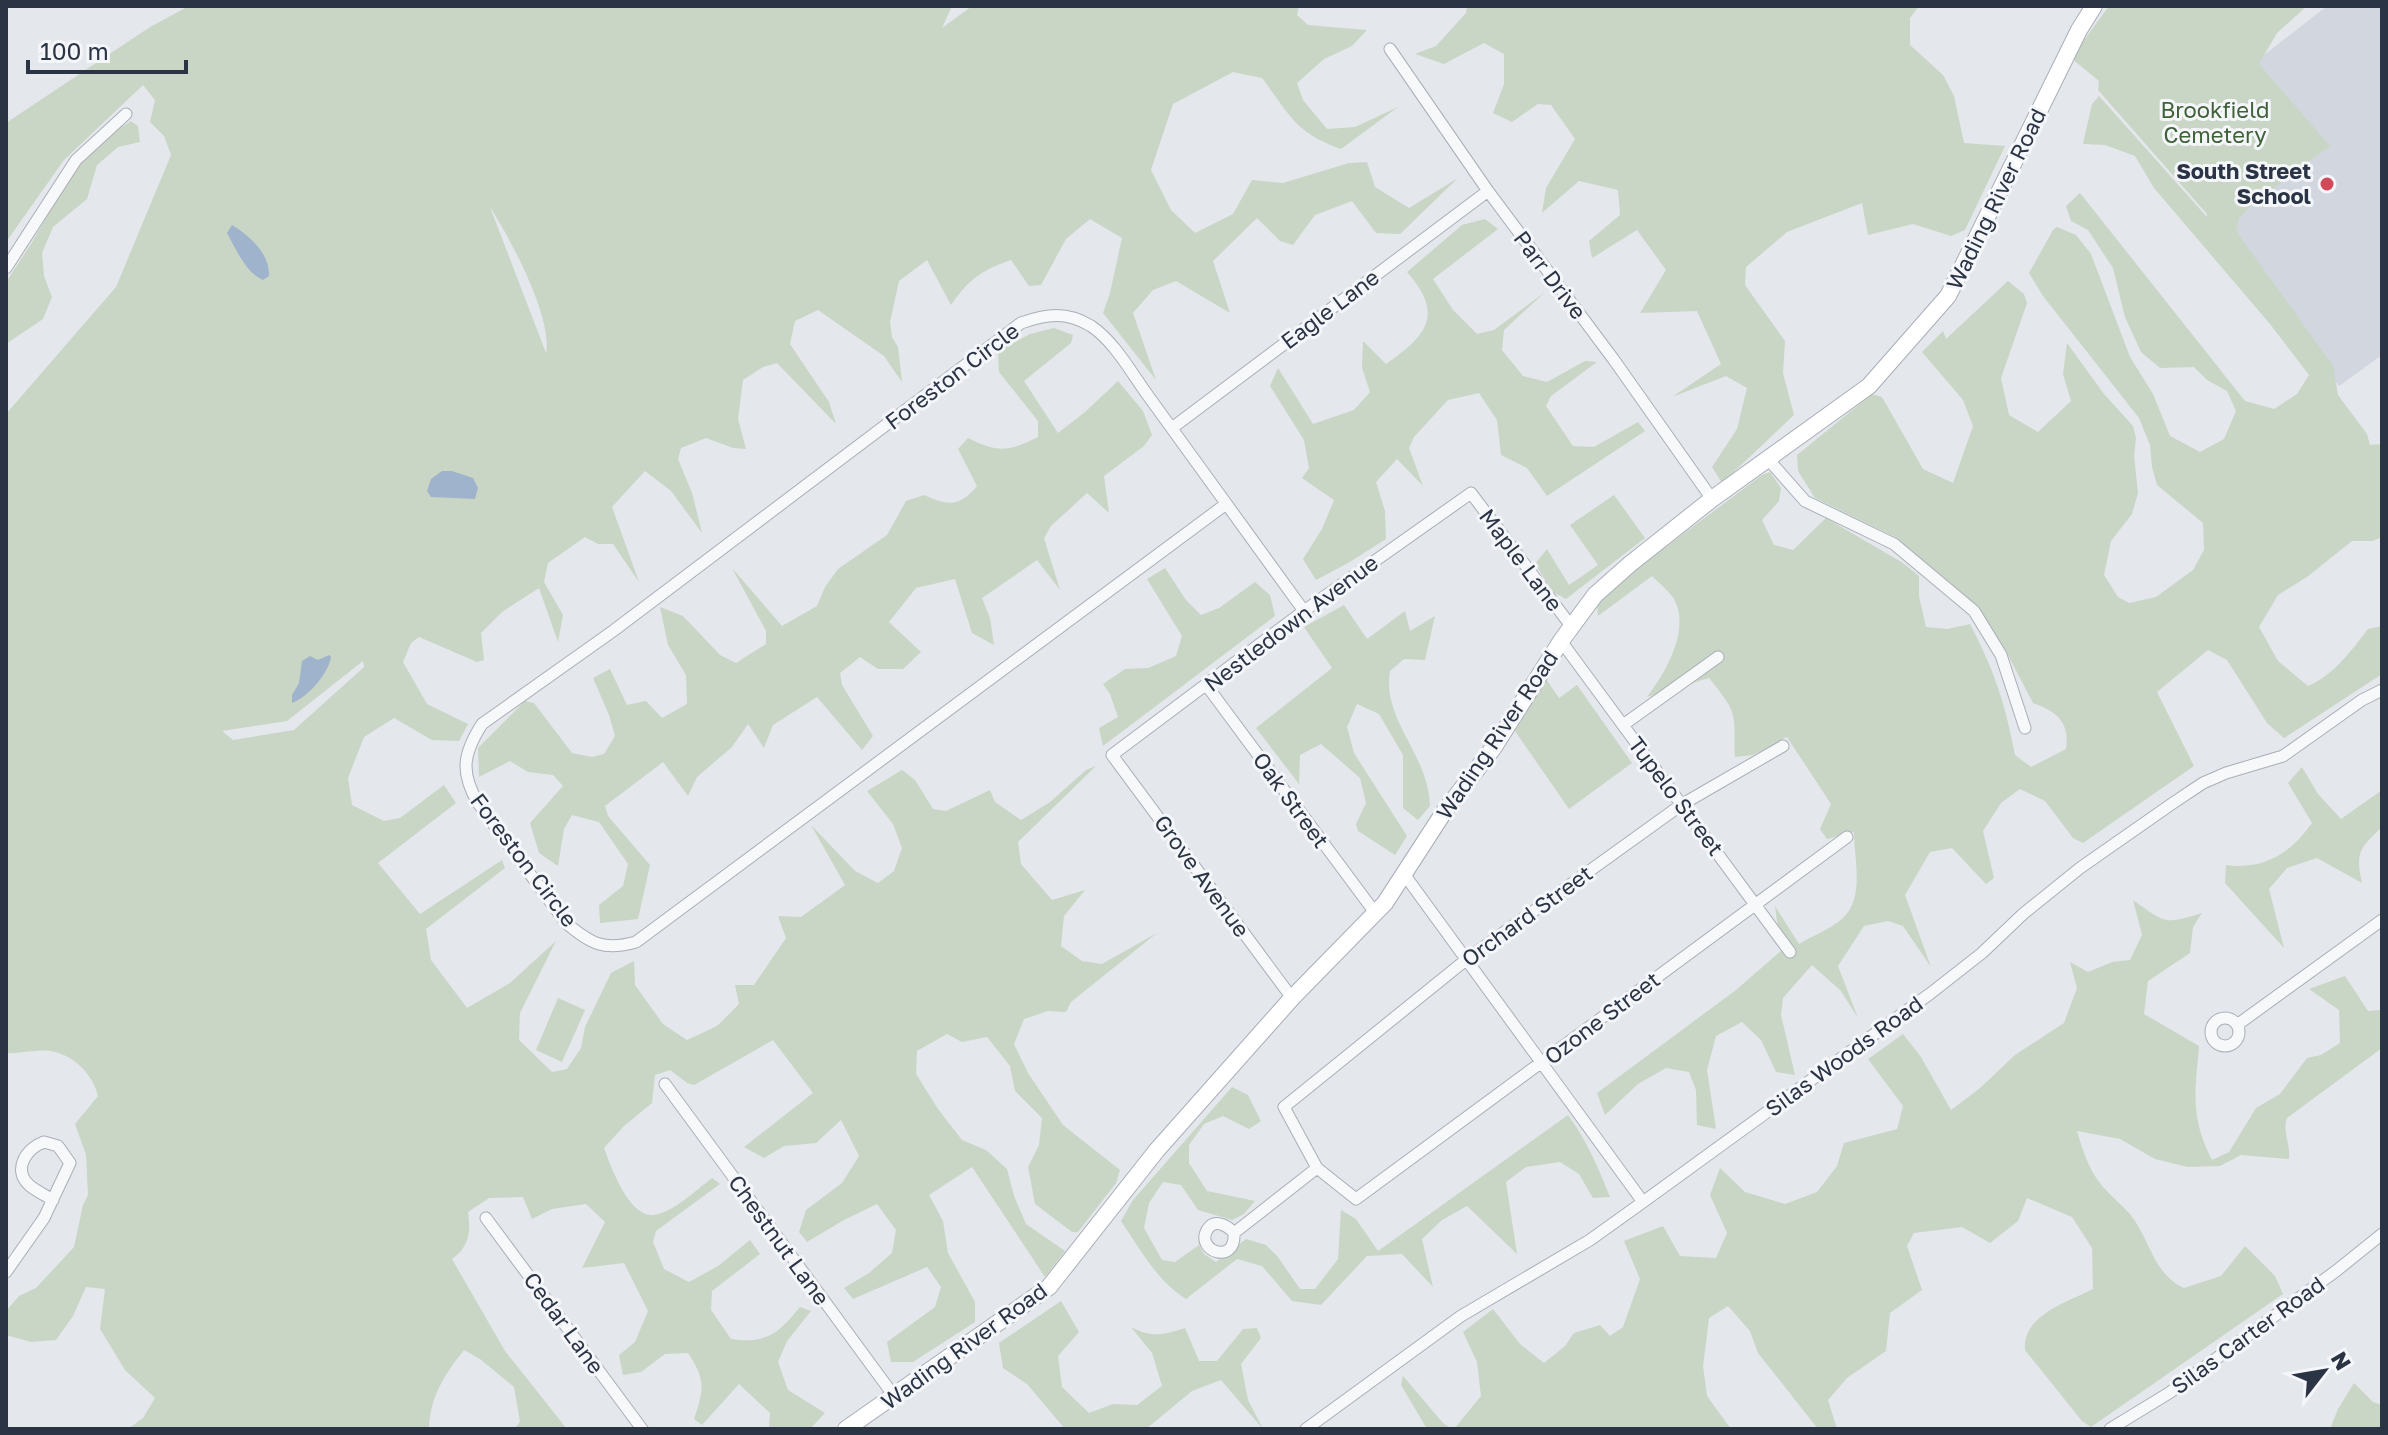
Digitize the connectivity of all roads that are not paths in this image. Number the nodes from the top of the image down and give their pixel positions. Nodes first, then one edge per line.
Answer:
1 (2094, 6) edge
2 (1390, 49) dead end
3 (126, 114) dead end
4 (1488, 191) junction
5 (6, 268) edge
6 (1172, 428) junction
7 (1768, 459) junction
8 (1471, 493) joint
9 (1712, 499) junction
10 (1226, 504) junction
11 (1304, 611) junction
12 (1566, 634) junction
13 (1718, 657) dead end
14 (1207, 686) junction
15 (2382, 690) edge
16 (1623, 725) junction
17 (2025, 728) dead end
18 (1783, 746) dead end
19 (1112, 755) joint
20 (1681, 805) junction
21 (1847, 837) dead end
22 (1404, 874) junction
23 (1756, 903) junction
24 (1376, 914) junction
25 (2382, 920) edge
26 (1790, 952) dead end
27 (1467, 959) junction
28 (1292, 998) junction
29 (2237, 1025) dead end
30 (1543, 1062) junction
31 (665, 1084) dead end
32 (1317, 1168) junction
33 (53, 1200) junction
34 (1643, 1202) junction
35 (486, 1218) dead end
36 (1234, 1233) dead end
37 (2382, 1234) edge
38 (6, 1272) edge
39 (894, 1396) junction
40 (642, 1429) edge
41 (846, 1429) edge
42 (1306, 1429) edge
43 (2110, 1429) edge

1 - 7 main road, Wading River Road
2 - 4 street, Parr Drive
3 - 5 street
4 - 6 street, Eagle Lane
4 - 9 street, Parr Drive
6 - 10 street, Foreston Circle
6 - 10 street, Foreston Circle
7 - 9 main road, Wading River Road
7 - 17 street
8 - 11 street, Nestledown Avenue
8 - 12 street, Maple Lane
9 - 12 main road, Wading River Road
10 - 11 street, Foreston Circle
11 - 14 street, Nestledown Avenue
12 - 16 street, Tupelo Street
12 - 22 main road, Wading River Road
13 - 16 street
14 - 19 street, Nestledown Avenue
14 - 24 street, Oak Street
15 - 34 street, Silas Woods Road
16 - 20 street, Tupelo Street
18 - 20 street, Orchard Street
19 - 28 street, Grove Avenue
20 - 23 street, Tupelo Street
20 - 27 street, Orchard Street
21 - 23 street, Ozone Street
22 - 24 main road, Wading River Road
22 - 27 street
23 - 26 street, Tupelo Street
23 - 30 street, Ozone Street
24 - 28 main road, Wading River Road
25 - 29 street
27 - 30 street
27 - 32 street, Orchard Street
28 - 39 main road, Wading River Road
30 - 32 street, Ozone Street
30 - 34 street
31 - 39 street, Chestnut Lane
32 - 36 street
33 - 33 street
33 - 38 street
34 - 42 street, Silas Woods Road
35 - 40 street, Cedar Lane
37 - 43 street, Silas Carter Road
39 - 41 main road, Wading River Road

